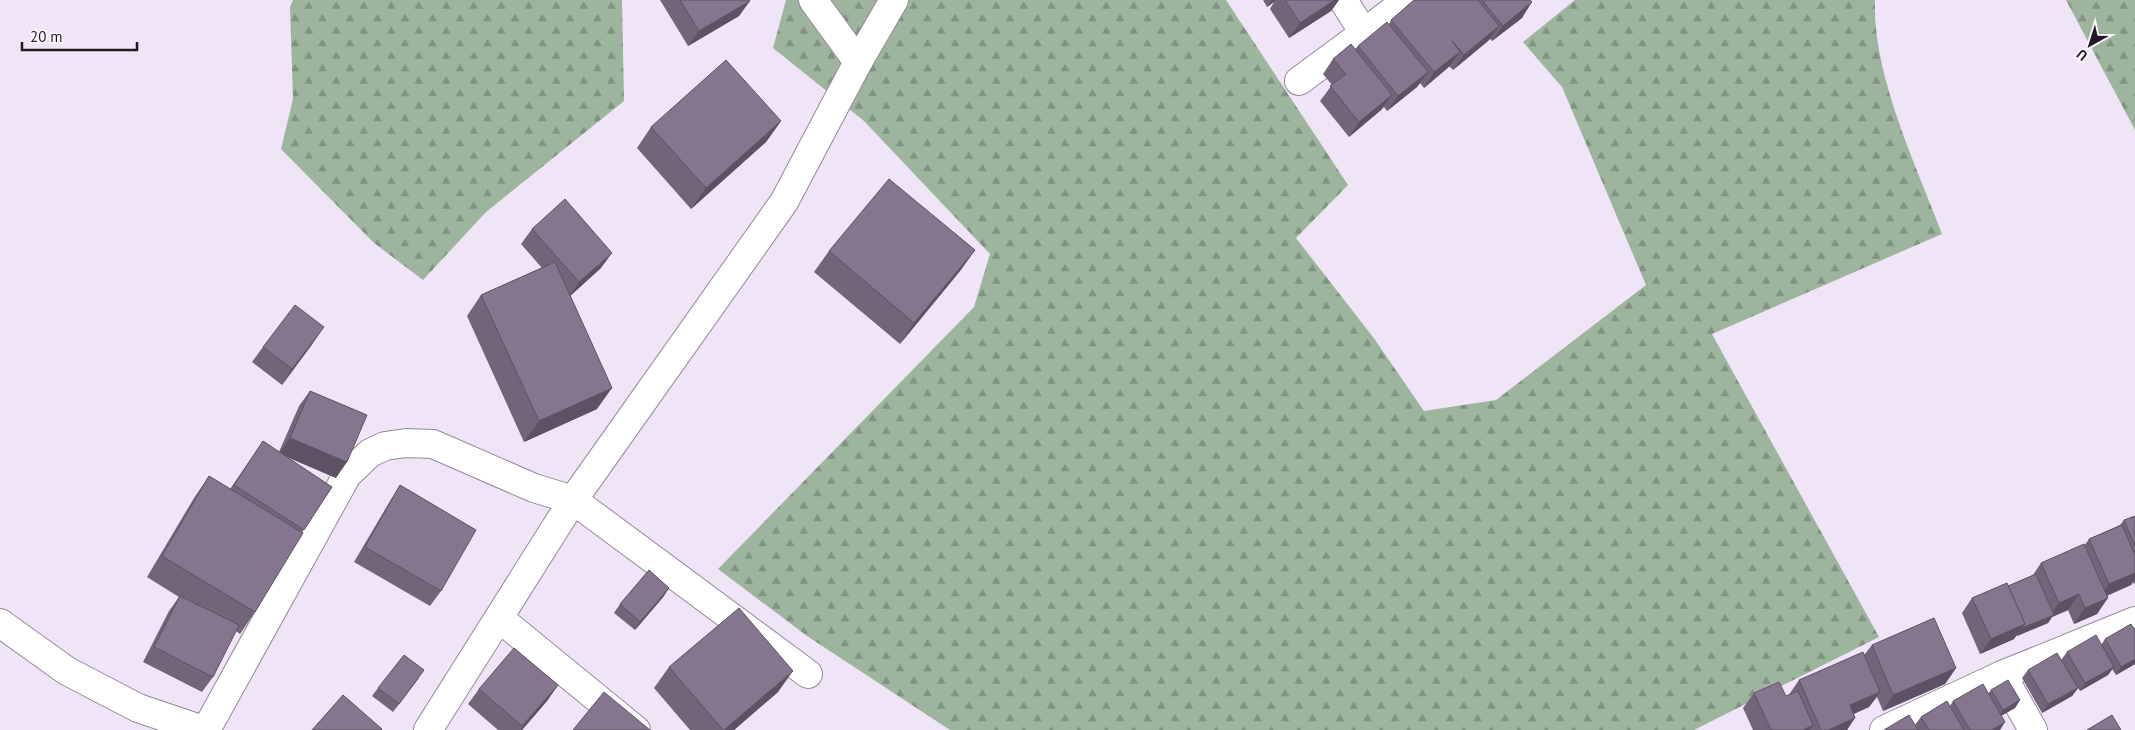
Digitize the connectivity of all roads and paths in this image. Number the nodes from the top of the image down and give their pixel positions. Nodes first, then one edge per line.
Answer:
1 (812, 0) edge
2 (894, 0) edge
3 (1342, 0) edge
4 (1407, 0) edge
5 (1364, 33) junction
6 (858, 62) junction
7 (1299, 81) dead end
8 (573, 500) junction
9 (499, 618) junction
10 (2135, 621) edge
11 (0, 623) edge
12 (808, 674) dead end
13 (2002, 675) junction
14 (205, 730) edge
15 (428, 730) edge
16 (636, 730) edge
17 (1884, 730) edge
18 (2033, 730) edge

1 - 6 street
2 - 6 street
3 - 5 street
4 - 5 street
5 - 7 street
6 - 8 street
8 - 9 street
8 - 12 street
8 - 14 street
9 - 15 street
9 - 16 street
10 - 13 street
11 - 14 street
13 - 17 street
13 - 18 street

